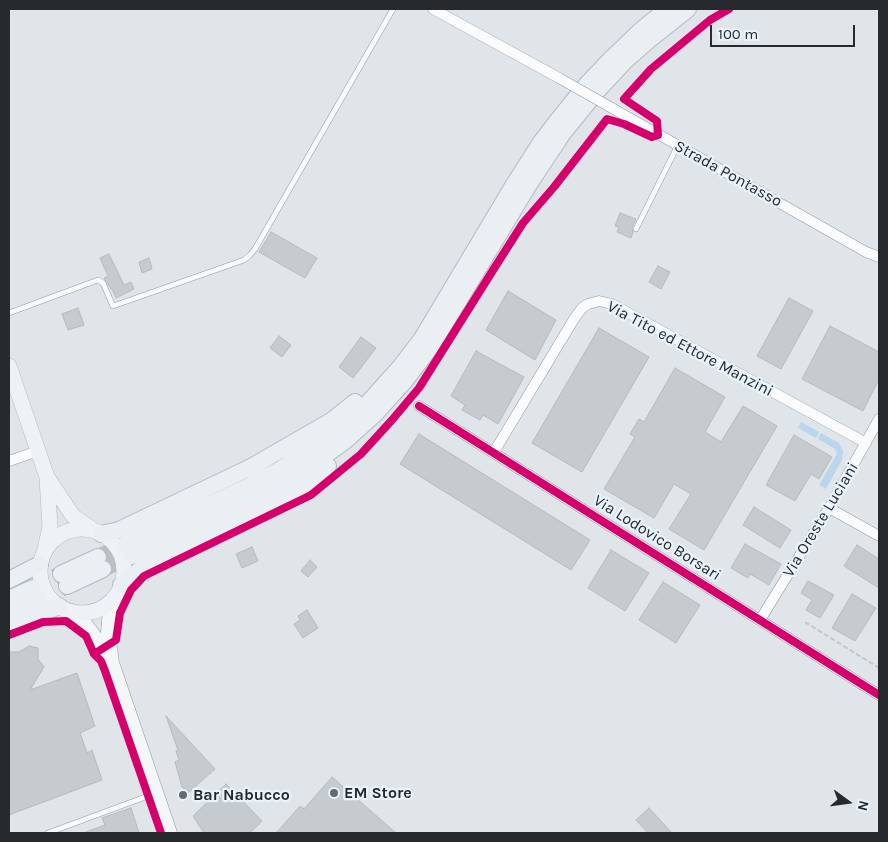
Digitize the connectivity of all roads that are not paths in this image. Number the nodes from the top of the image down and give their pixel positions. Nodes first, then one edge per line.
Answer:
1 (393, 9) edge
2 (433, 9) edge
3 (667, 9) edge
4 (688, 9) edge
5 (678, 145) junction
6 (636, 229) dead end
7 (866, 252) junction
8 (879, 257) edge
9 (879, 263) edge
10 (9, 313) edge
11 (419, 353) junction
12 (9, 366) edge
13 (419, 406) dead end
14 (879, 419) edge
15 (866, 443) junction
16 (38, 451) junction
17 (494, 452) junction
18 (9, 461) edge
19 (47, 476) junction
20 (829, 508) junction
21 (97, 532) junction
22 (879, 536) edge
23 (129, 550) tunnel mouth
24 (42, 558) junction
25 (100, 563) tunnel mouth
26 (9, 580) edge
27 (64, 580) tunnel mouth
28 (118, 591) junction
29 (9, 599) edge
30 (64, 609) junction
31 (9, 613) edge
32 (760, 620) junction
33 (9, 628) edge
34 (112, 663) junction
35 (879, 695) edge
36 (156, 793) junction
37 (48, 833) edge
38 (170, 833) edge

1 - 10 lane
2 - 5 street, Strada Pontasso, bridge
3 - 11 highway
4 - 11 highway
5 - 6 lane
5 - 7 street, Strada Pontasso
7 - 8 street, Strada Pontasso
7 - 9 street, Strada Pontasso
11 - 21 highway
11 - 23 highway
11 - 28 highway
12 - 16 main road
13 - 17 street, Via Lodovico Borsari
14 - 15 street, Via Oreste Luciani
15 - 17 street, Via Tito ed Ettore Manzini
15 - 20 street, Via Oreste Luciani
16 - 18 street
16 - 19 main road
17 - 32 street, Via Lodovico Borsari
19 - 21 main road
19 - 24 main road
20 - 22 street
20 - 32 street, Via Oreste Luciani
21 - 24 main road
21 - 28 main road
24 - 26 highway
24 - 30 main road
25 - 27 highway
28 - 30 main road
28 - 34 main road
29 - 31 highway
30 - 33 highway
30 - 34 main road
32 - 35 street, Via Lodovico Borsari
34 - 36 main road
36 - 37 lane
36 - 38 main road

